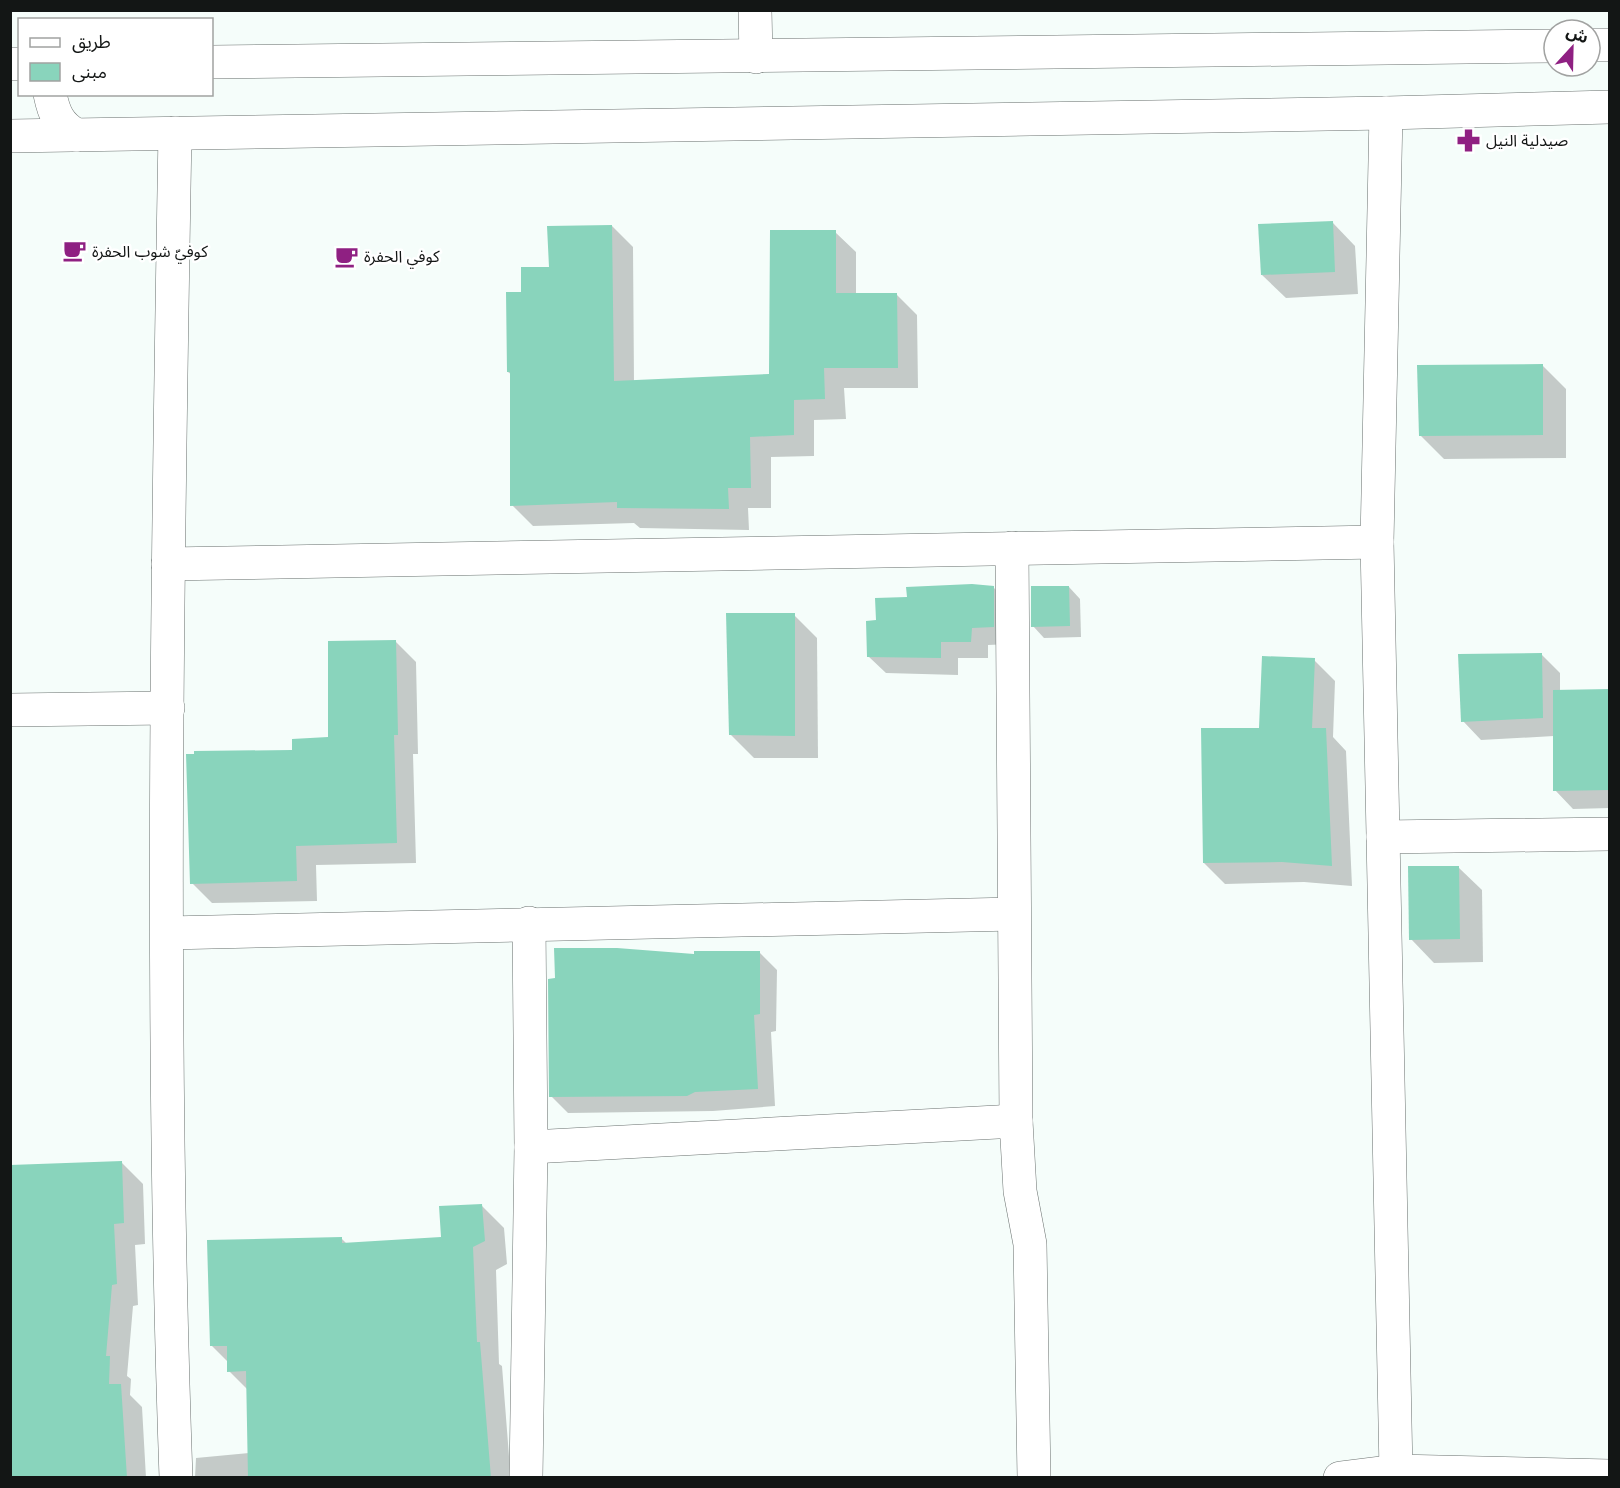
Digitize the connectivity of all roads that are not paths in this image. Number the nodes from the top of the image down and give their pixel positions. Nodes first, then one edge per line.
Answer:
1 (755, 10) edge
2 (1542, 46) edge
3 (756, 57) junction
4 (213, 62) edge
5 (50, 96) edge
6 (1610, 107) edge
7 (1386, 113) junction
8 (175, 133) junction
9 (76, 135) junction
10 (10, 136) edge
11 (1377, 542) junction
12 (1012, 548) junction
13 (168, 564) junction
14 (168, 708) junction
15 (10, 710) edge
16 (1610, 834) edge
17 (1383, 837) junction
18 (1014, 914) junction
19 (529, 923) junction
20 (168, 933) junction
21 (1016, 1121) junction
22 (531, 1147) junction
23 (1396, 1471) junction
24 (1610, 1476) edge
25 (176, 1478) edge
26 (526, 1478) edge
27 (1034, 1478) edge
28 (1340, 1478) edge

1 - 3 street
2 - 3 street
3 - 4 street
5 - 9 street
6 - 7 street
7 - 8 street
7 - 11 street
8 - 9 street
8 - 13 street
9 - 10 street
11 - 12 street
11 - 17 street
12 - 13 street
12 - 18 street
13 - 14 street
14 - 15 street
14 - 20 street
16 - 17 street
17 - 23 street
18 - 19 street
18 - 21 street
19 - 20 street
19 - 22 street
20 - 25 street
21 - 22 street
21 - 27 street
22 - 26 street
23 - 24 street
23 - 28 street

